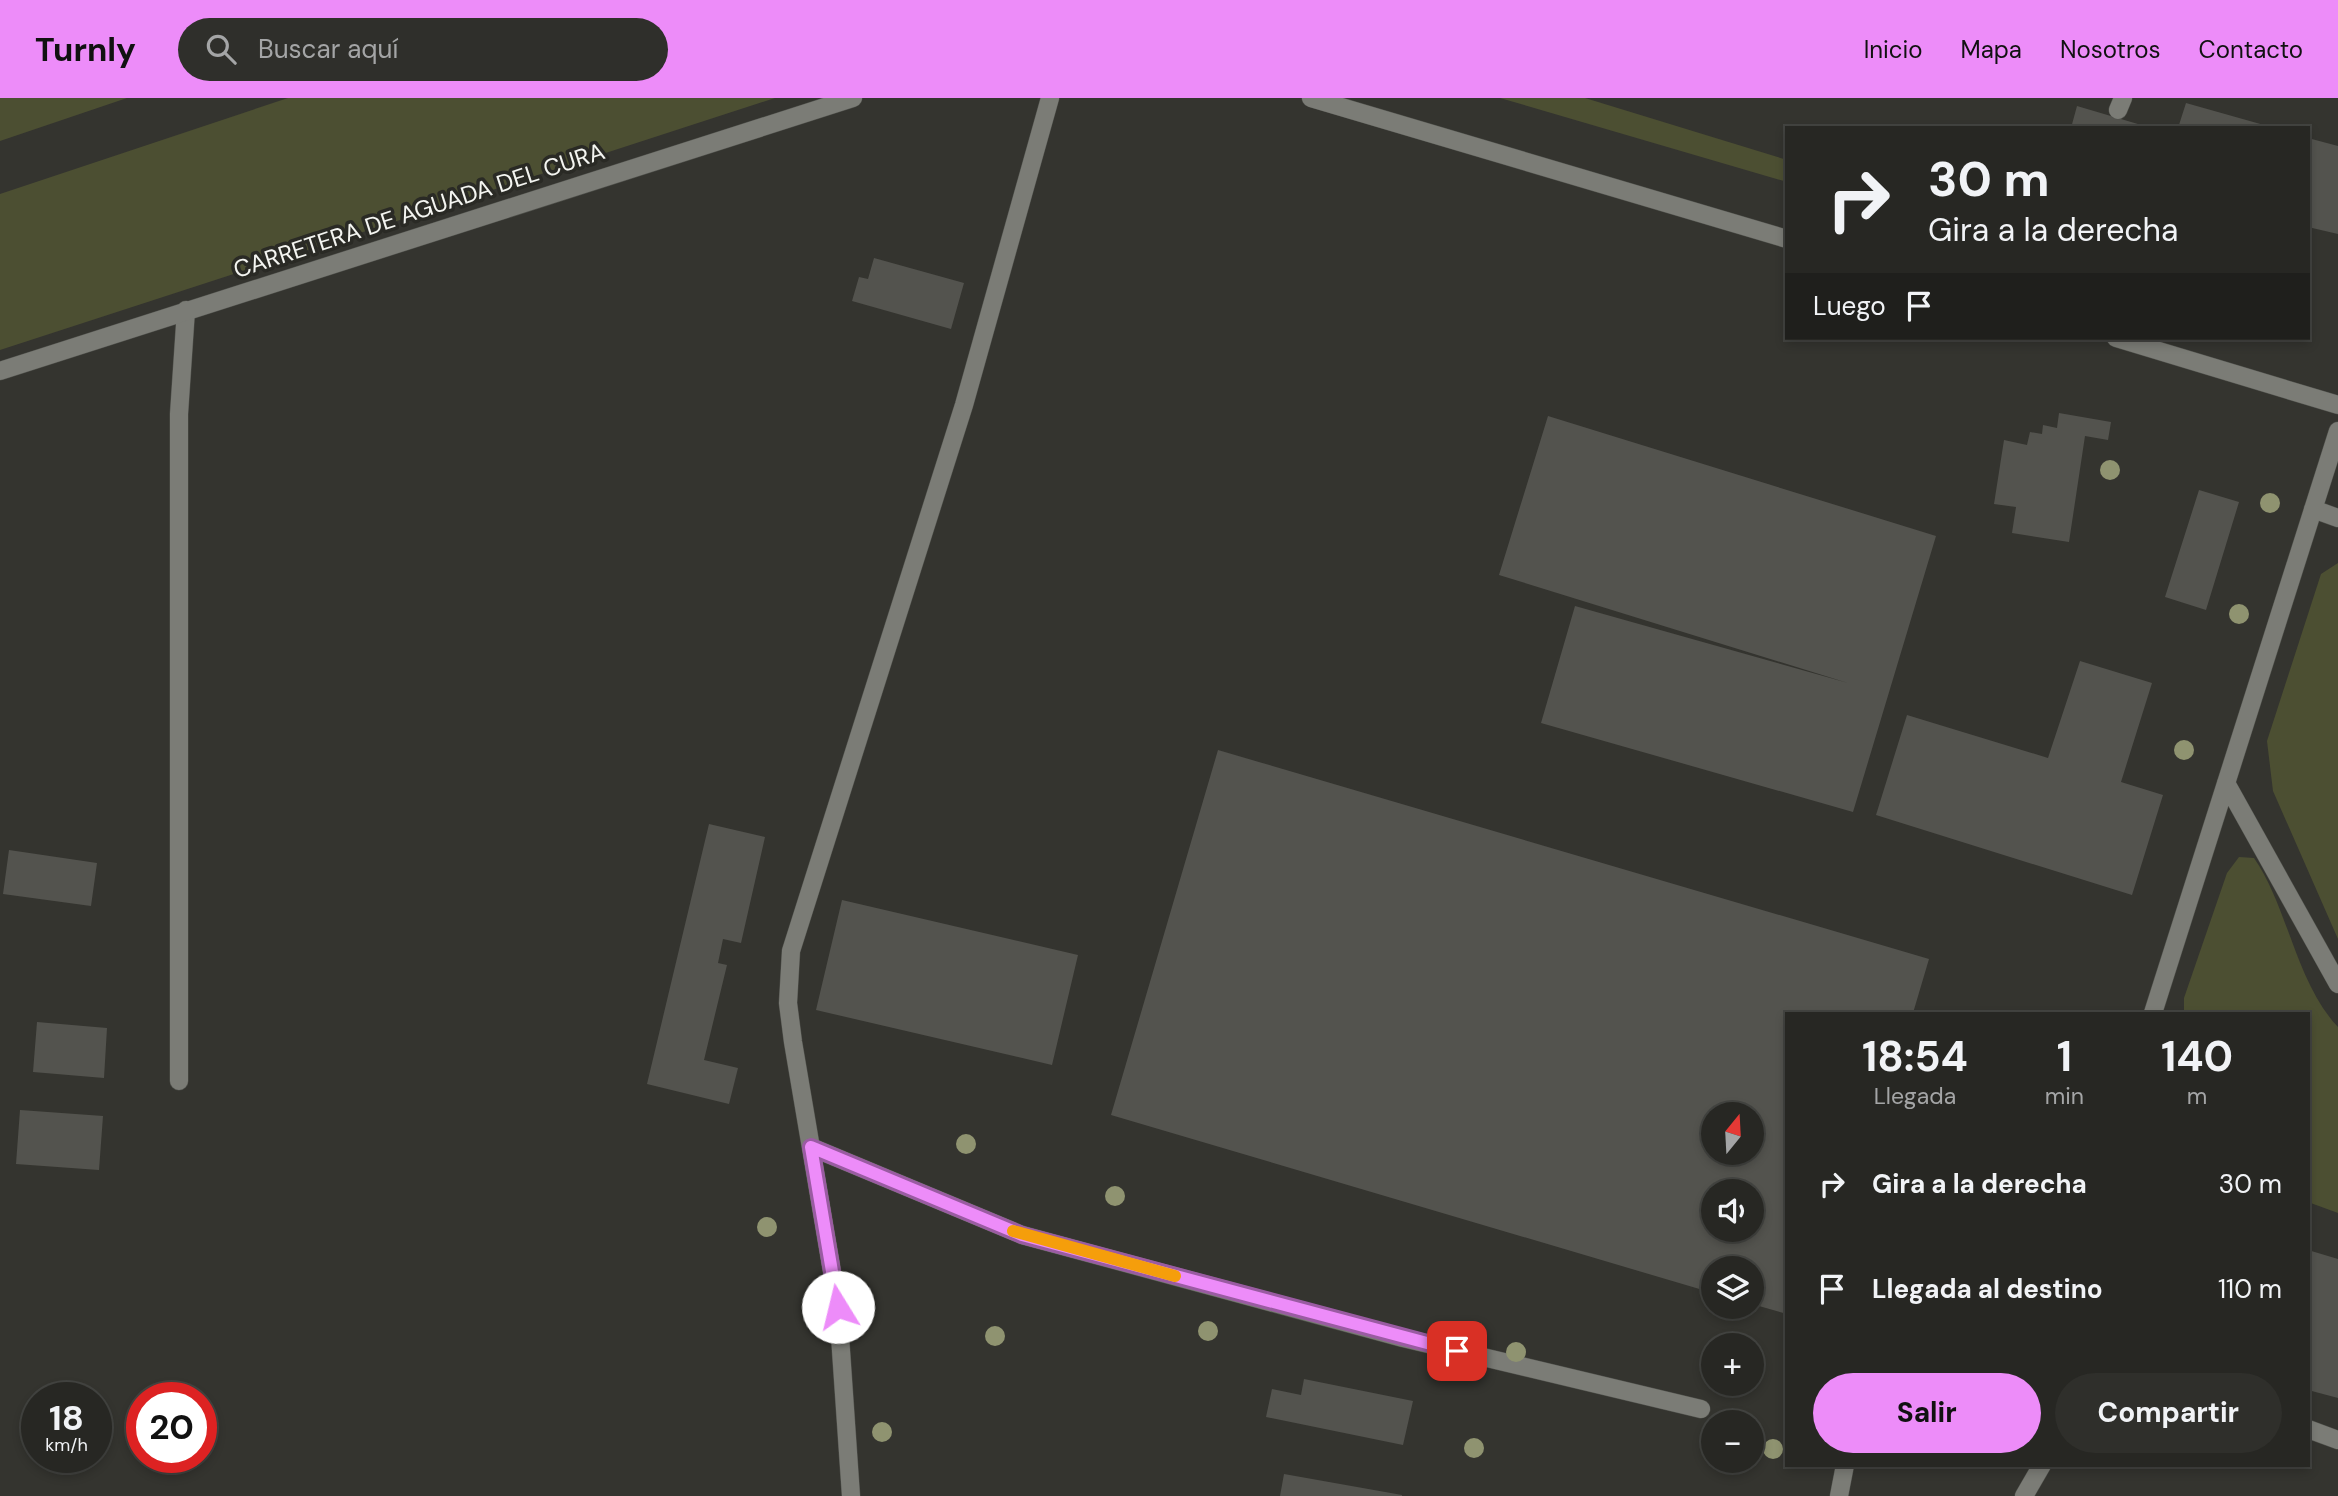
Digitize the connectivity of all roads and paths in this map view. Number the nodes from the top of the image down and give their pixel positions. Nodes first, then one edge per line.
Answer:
1 (853, 98) edge
2 (1050, 98) edge
3 (1311, 98) edge
4 (1785, 238) edge
5 (186, 310) junction
6 (2123, 340) edge
7 (0, 370) edge
8 (2338, 405) edge
9 (2338, 430) edge
10 (2313, 509) junction
11 (2338, 518) edge
12 (2226, 783) junction
13 (2338, 984) edge
14 (2152, 1012) edge
15 (179, 1082) dead end
16 (811, 1147) junction
17 (1701, 1409) dead end
18 (2310, 1430) edge
19 (2338, 1440) edge
20 (1845, 1467) edge
21 (2041, 1467) edge
22 (851, 1496) edge
23 (1839, 1496) edge
24 (2024, 1496) edge

1 - 5 street, CARRETERA DE AGUADA DEL CURA
2 - 16 street
3 - 4 street
5 - 7 street, CARRETERA DE AGUADA DEL CURA
5 - 15 street
6 - 8 street
9 - 10 street
10 - 11 street
10 - 12 street
12 - 13 street
12 - 14 street
16 - 17 street
16 - 22 street
18 - 19 street
20 - 23 street
21 - 24 street

